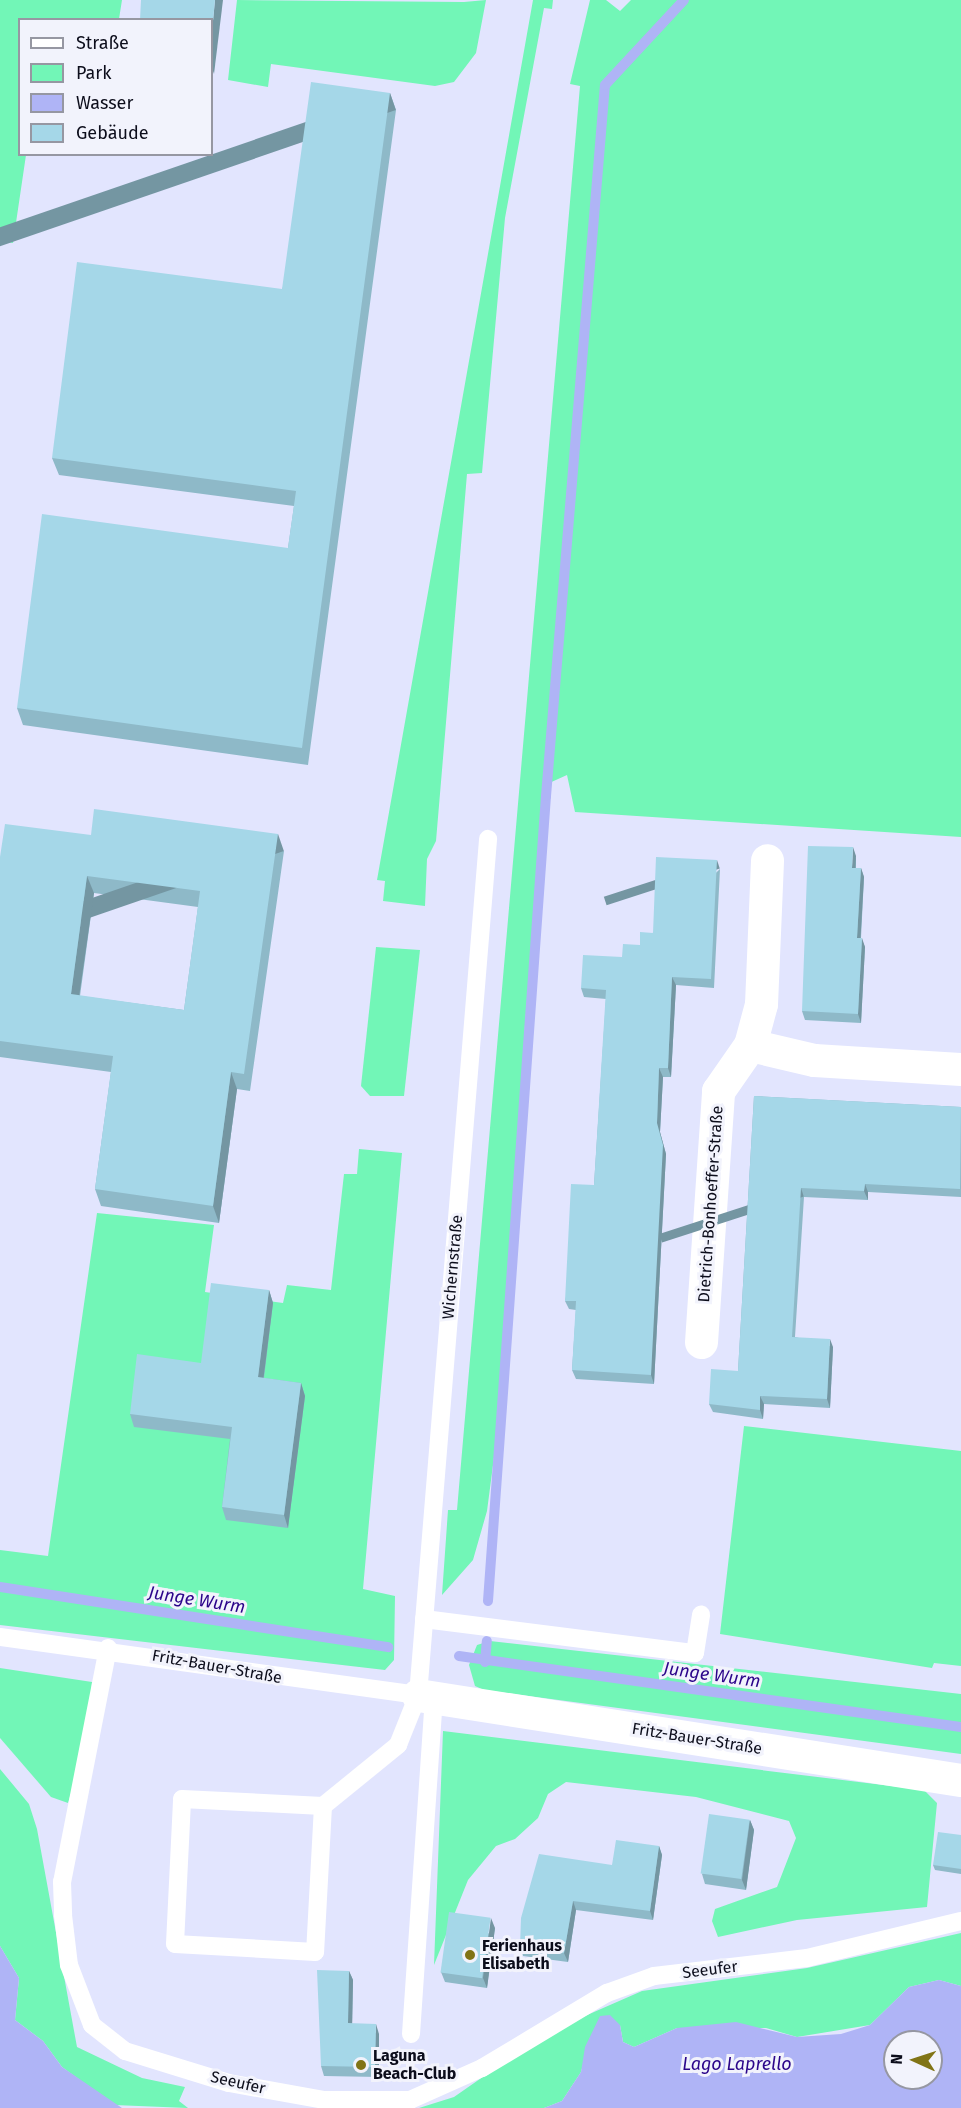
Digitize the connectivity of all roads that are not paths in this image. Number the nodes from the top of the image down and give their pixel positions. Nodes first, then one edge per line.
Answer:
1 (488, 839) dead end
2 (767, 860) dead end
3 (750, 1044) junction
4 (961, 1069) edge
5 (701, 1342) dead end
6 (701, 1614) dead end
7 (424, 1618) junction
8 (0, 1637) edge
9 (108, 1648) junction
10 (426, 1696) junction
11 (961, 1780) edge
12 (323, 1806) junction
13 (961, 1921) edge
14 (411, 2034) dead end

1 - 7 lane, Wichernstraße
2 - 3 street, Dietrich-Bonhoeffer-Straße
3 - 4 street
3 - 5 street, Dietrich-Bonhoeffer-Straße
6 - 7 lane
7 - 10 lane, Wichernstraße
8 - 9 lane, Fritz-Bauer-Straße
9 - 10 lane, Fritz-Bauer-Straße
9 - 13 lane, Seeufer
10 - 11 street, Fritz-Bauer-Straße
10 - 12 lane
10 - 14 lane
12 - 12 lane

